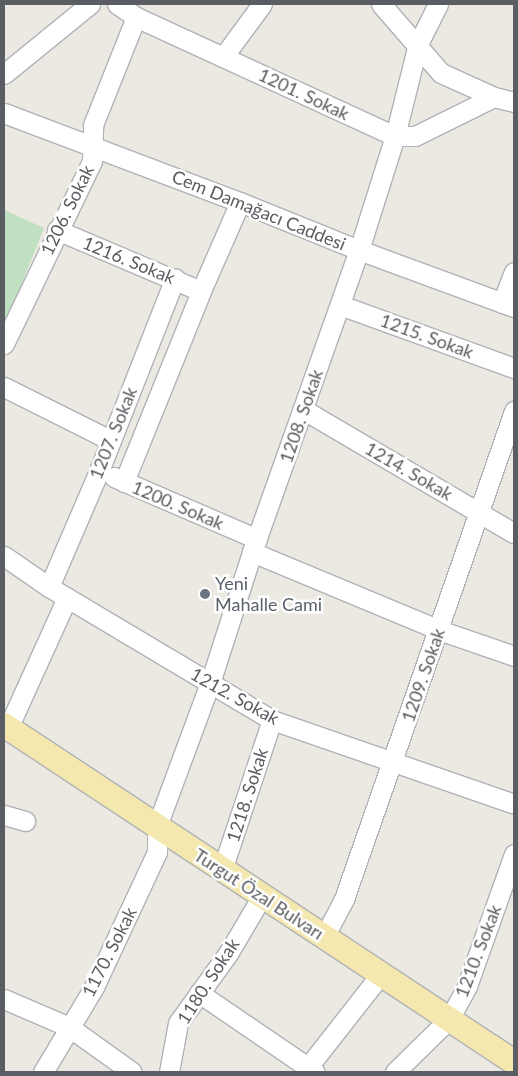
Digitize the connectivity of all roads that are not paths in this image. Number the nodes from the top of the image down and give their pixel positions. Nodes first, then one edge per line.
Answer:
1 (90, 4) edge
2 (116, 4) edge
3 (262, 4) edge
4 (381, 4) edge
5 (438, 4) edge
6 (136, 17) junction
7 (418, 44) junction
8 (223, 57) junction
9 (4, 74) edge
10 (494, 97) junction
11 (514, 102) edge
12 (4, 113) edge
13 (395, 136) junction
14 (94, 146) junction
15 (240, 202) junction
16 (57, 230) junction
17 (359, 250) junction
18 (514, 272) edge
19 (176, 278) junction
20 (201, 290) junction
21 (340, 304) junction
22 (508, 305) edge
23 (4, 344) edge
24 (514, 368) edge
25 (4, 387) edge
26 (304, 410) junction
27 (514, 411) edge
28 (110, 440) junction
29 (99, 471) junction
30 (124, 482) junction
31 (478, 511) junction
32 (514, 533) edge
33 (255, 545) junction
34 (4, 556) edge
35 (49, 587) junction
36 (67, 598) junction
37 (439, 630) junction
38 (513, 651) edge
39 (210, 683) junction
40 (272, 720) junction
41 (6, 727) edge
42 (392, 761) junction
43 (514, 804) edge
44 (4, 815) edge
45 (25, 822) dead end
46 (157, 826) junction
47 (514, 854) edge
48 (222, 870) junction
49 (262, 896) junction
50 (324, 937) junction
51 (382, 974) junction
52 (199, 993) junction
53 (4, 999) edge
54 (449, 1019) junction
55 (69, 1027) junction
56 (514, 1062) edge
57 (311, 1070) edge
58 (42, 1072) edge
59 (132, 1072) edge
60 (169, 1072) edge
61 (395, 1072) edge

1 - 9 street
2 - 6 street, 1201. Sokak
3 - 8 street
4 - 7 street
5 - 7 street, 1208. Sokak
6 - 8 street, 1201. Sokak
6 - 14 street, 1206. Sokak
7 - 10 street
7 - 13 street, 1208. Sokak
8 - 13 street, 1201. Sokak
10 - 11 street
10 - 13 street, 1201. Sokak
12 - 14 street, Cem Damağacı Caddesi
13 - 17 street, 1208. Sokak
14 - 15 street, Cem Damağacı Caddesi
14 - 16 street, 1206. Sokak
15 - 17 street, Cem Damağacı Caddesi
15 - 20 street, 1207. Sokak
16 - 19 street, 1216. Sokak
16 - 23 street, 1206. Sokak
17 - 21 street, 1208. Sokak
17 - 22 street, Cem Damağacı Caddesi
18 - 22 street
19 - 20 street, 1216. Sokak
19 - 28 street, 1207. Sokak
20 - 30 street, 1207. Sokak
21 - 24 street, 1215. Sokak
21 - 26 street, 1208. Sokak
25 - 28 street
26 - 31 street, 1214. Sokak
26 - 33 street, 1208. Sokak
27 - 31 street, 1209. Sokak
28 - 29 street, 1207. Sokak
29 - 30 street, 1200. Sokak
29 - 35 street, 1207. Sokak
30 - 33 street, 1200. Sokak
31 - 32 street, 1214. Sokak
31 - 37 street, 1209. Sokak
33 - 37 street, 1200. Sokak
33 - 39 street, 1208. Sokak
34 - 35 street, 1212. Sokak
35 - 36 street, 1212. Sokak
36 - 39 street, 1212. Sokak
36 - 41 street
37 - 38 street, 1200. Sokak
37 - 42 street, 1209. Sokak
39 - 40 street, 1212. Sokak
39 - 46 street, 1208. Sokak
40 - 42 street, 1212. Sokak
40 - 48 street, 1218. Sokak
41 - 46 main road, Turgut Özal Bulvarı
42 - 43 street, 1212. Sokak
42 - 50 street, 1209. Sokak
44 - 45 street
46 - 48 main road, Turgut Özal Bulvarı
46 - 55 street, 1170. Sokak
47 - 54 street, 1210. Sokak
48 - 49 main road, Turgut Özal Bulvarı
49 - 50 main road, Turgut Özal Bulvarı
49 - 52 street, 1180. Sokak
50 - 51 main road, Turgut Özal Bulvarı
51 - 54 main road, Turgut Özal Bulvarı
51 - 57 street
52 - 57 street
52 - 60 street, 1180. Sokak
53 - 55 street
54 - 56 main road, Turgut Özal Bulvarı
54 - 61 street, 1210. Sokak
55 - 58 street, 1170. Sokak
55 - 59 street

